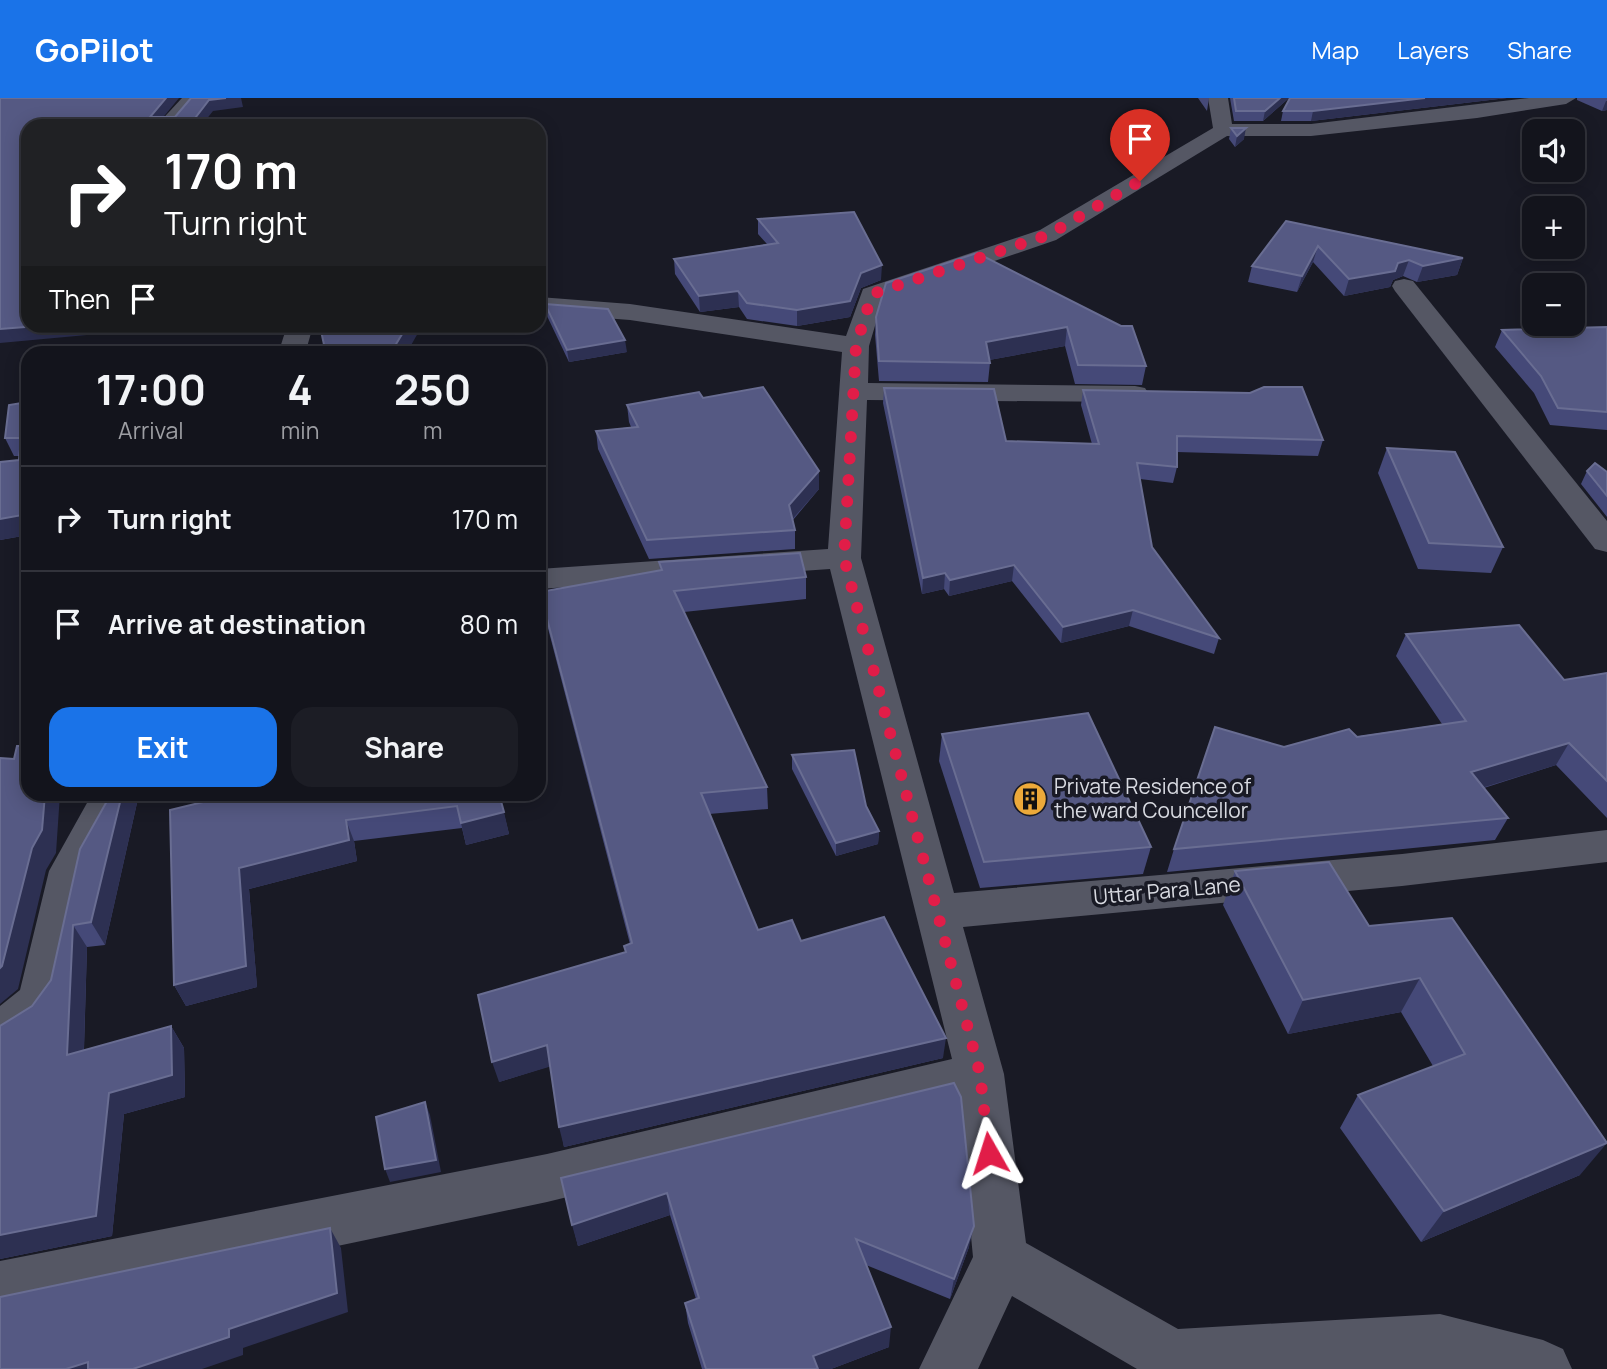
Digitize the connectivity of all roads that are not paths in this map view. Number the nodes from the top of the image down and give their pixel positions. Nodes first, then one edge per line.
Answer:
1 (193, 98) edge
2 (1566, 98) edge
3 (1538, 100) edge
4 (1221, 114) edge
5 (173, 119) edge
6 (1404, 286) dead end
7 (546, 306) edge
8 (856, 346) junction
9 (854, 391) junction
10 (1167, 394) edge
11 (1607, 542) edge
12 (844, 558) junction
13 (546, 579) edge
14 (109, 801) edge
15 (1607, 846) edge
16 (935, 912) junction
17 (0, 1033) edge
18 (980, 1074) junction
19 (1001, 1259) junction
20 (0, 1289) edge
21 (948, 1369) edge
22 (1543, 1369) edge

1 - 5 street
2 - 3 street
3 - 4 street
4 - 8 street
6 - 11 street
7 - 8 street
8 - 9 street
9 - 10 street
9 - 12 street
12 - 13 street
12 - 16 street
14 - 17 street
15 - 16 street, Uttar Para Lane
16 - 18 street
18 - 19 street
18 - 20 street
19 - 21 street
19 - 22 street

